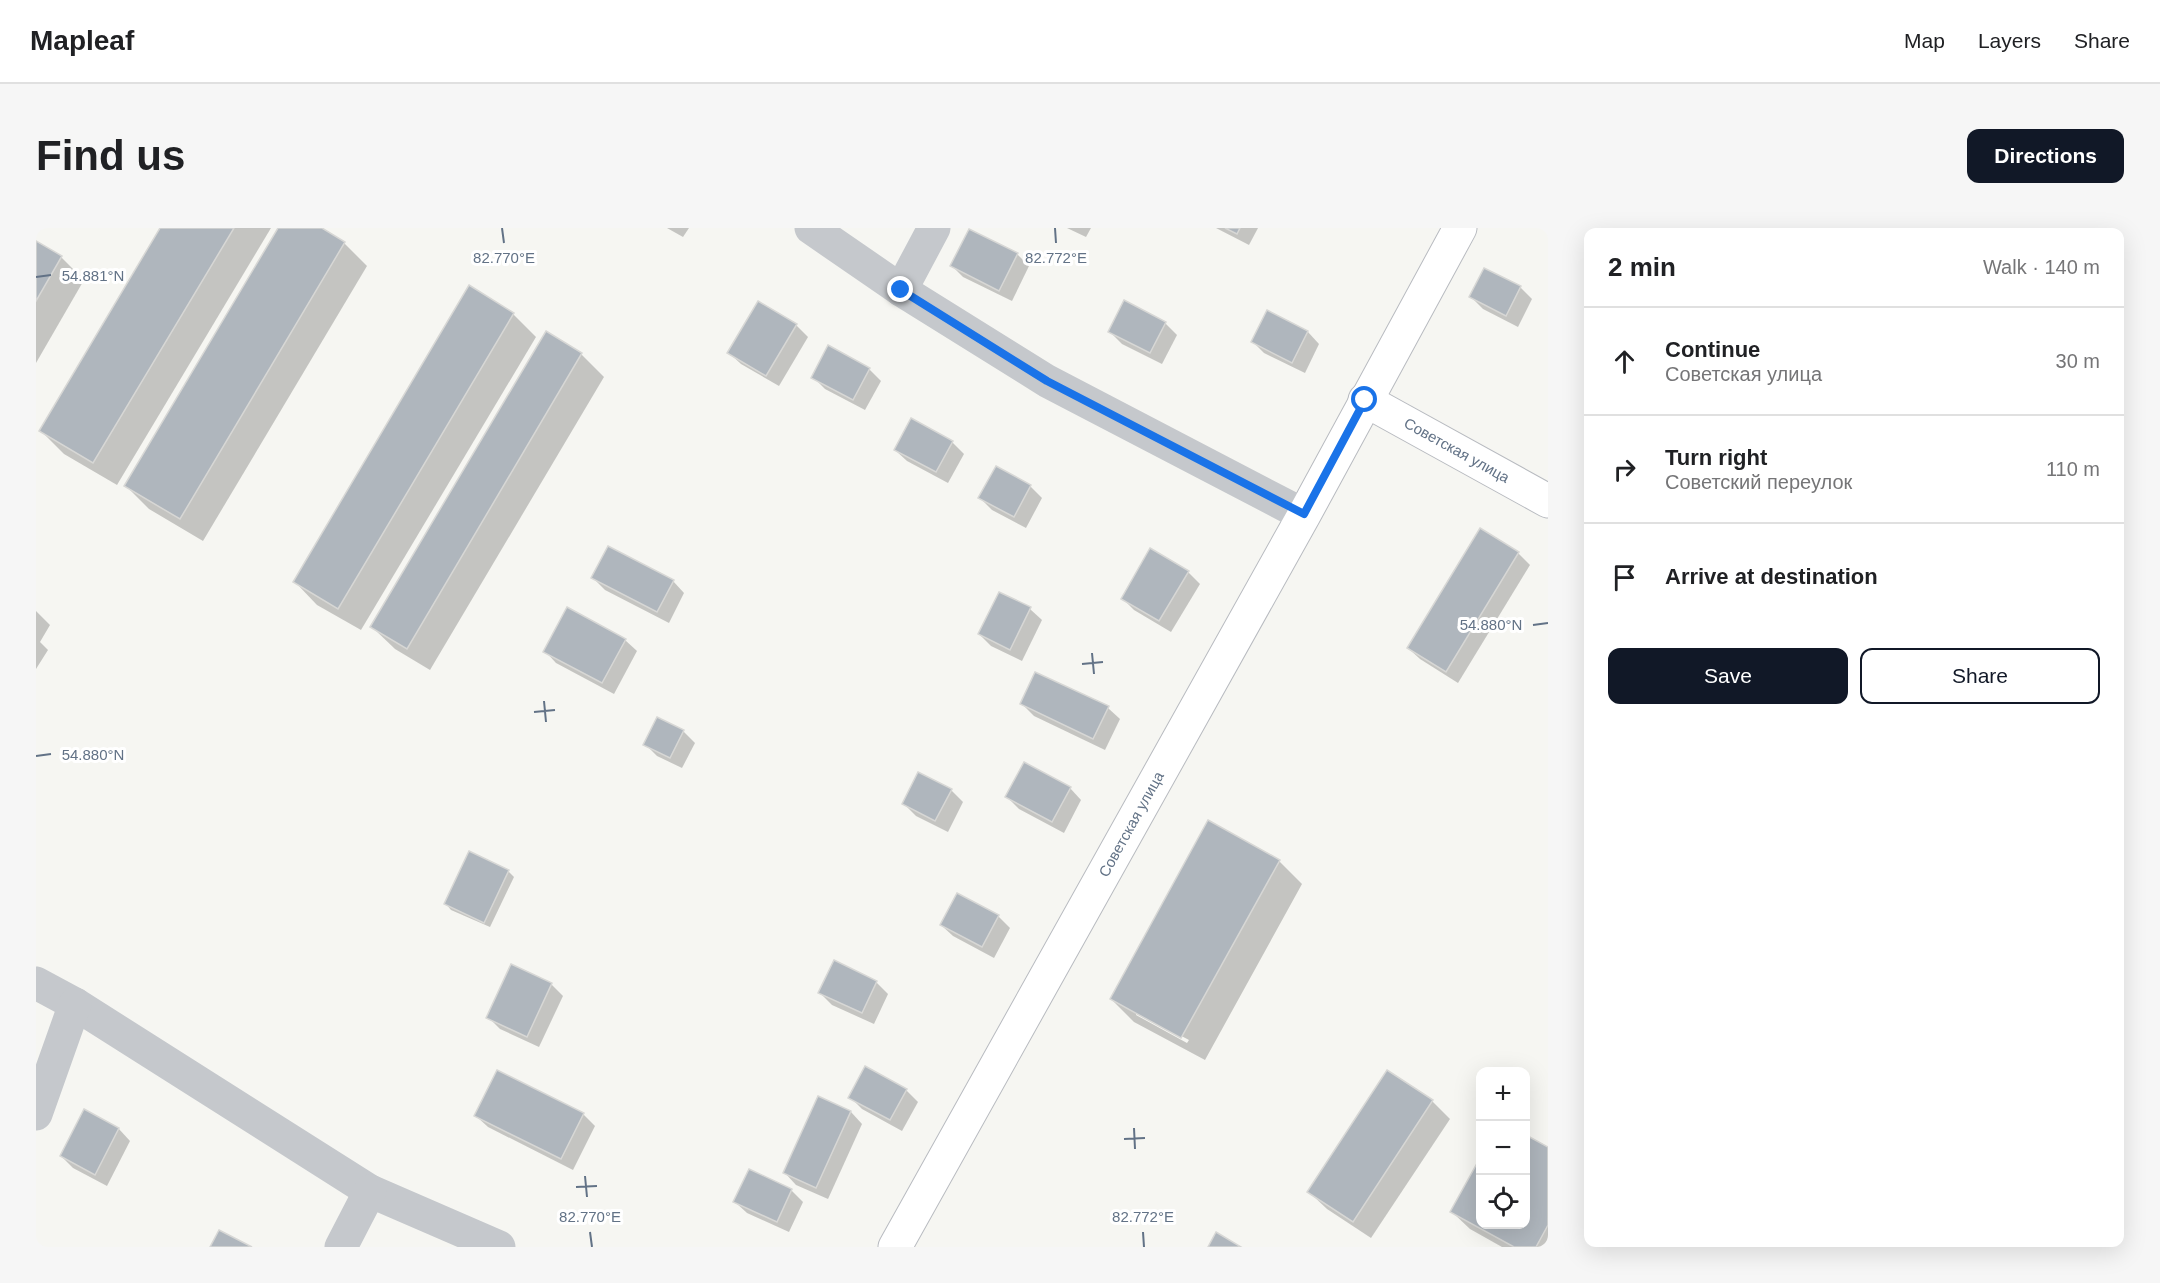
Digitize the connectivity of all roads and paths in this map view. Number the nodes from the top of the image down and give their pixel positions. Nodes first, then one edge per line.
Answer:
1 (811, 228) edge
2 (934, 228) edge
3 (1460, 228) edge
4 (901, 290) junction
5 (1365, 400) junction
6 (1548, 501) edge
7 (1304, 514) junction
8 (36, 983) edge
9 (75, 1004) junction
10 (36, 1114) edge
11 (370, 1191) junction
12 (341, 1247) edge
13 (499, 1247) edge
14 (895, 1247) edge

1 - 4 street
2 - 4 street
3 - 5 main road, Советская улица
4 - 7 street
5 - 6 main road, Советская улица
5 - 7 main road, Советская улица
7 - 14 main road, Советская улица
8 - 9 street
9 - 10 street
9 - 11 street
11 - 12 street
11 - 13 street

